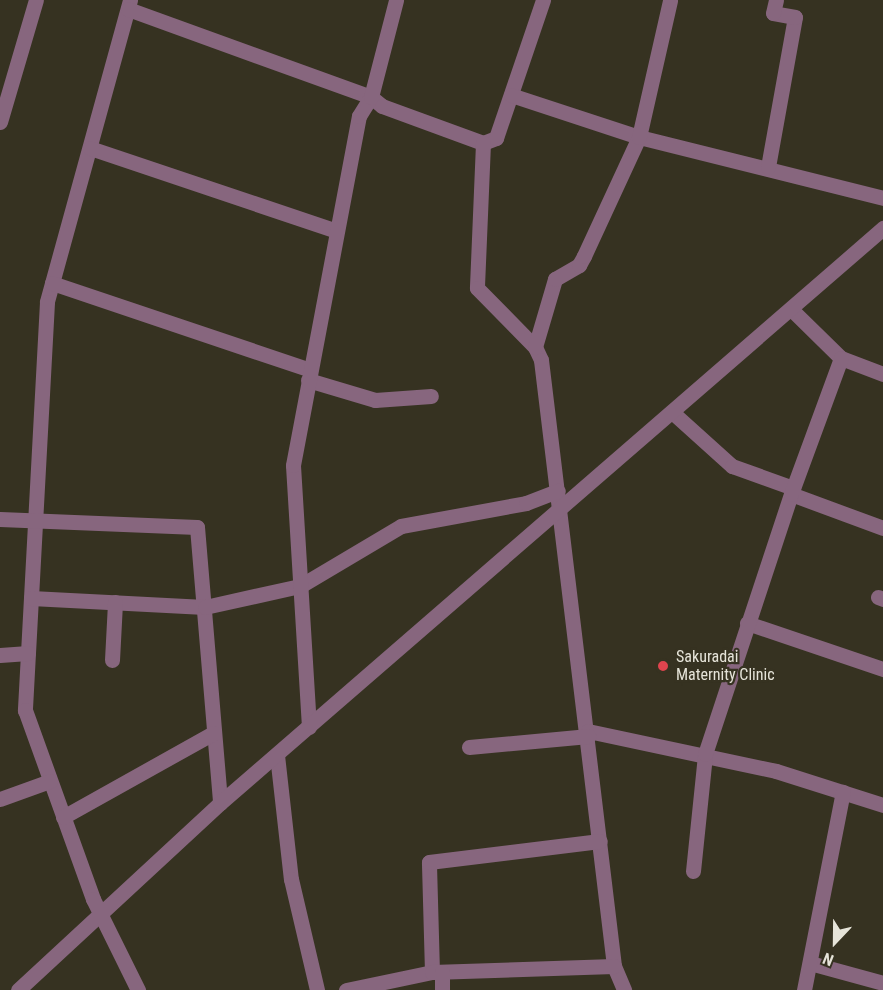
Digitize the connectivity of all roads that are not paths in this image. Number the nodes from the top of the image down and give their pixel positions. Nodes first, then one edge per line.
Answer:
1 (36, 0) edge
2 (396, 0) edge
3 (543, 0) edge
4 (670, 0) edge
5 (776, 0) edge
6 (129, 4) edge
7 (511, 95) junction
8 (371, 97) junction
9 (0, 122) edge
10 (639, 137) junction
11 (483, 143) junction
12 (90, 148) junction
13 (768, 167) junction
14 (883, 198) edge
15 (883, 228) edge
16 (336, 231) junction
17 (52, 283) junction
18 (792, 310) junction
19 (535, 346) junction
20 (841, 358) junction
21 (883, 374) edge
22 (309, 375) junction
23 (431, 396) dead end
24 (672, 412) junction
25 (558, 491) junction
26 (792, 491) junction
27 (560, 510) junction
28 (0, 519) edge
29 (35, 522) junction
30 (883, 528) edge
31 (300, 586) junction
32 (31, 598) junction
33 (115, 602) junction
34 (205, 607) junction
35 (747, 623) junction
36 (28, 653) junction
37 (0, 655) edge
38 (112, 660) dead end
39 (883, 669) edge
40 (309, 727) junction
41 (213, 733) junction
42 (588, 734) junction
43 (469, 747) dead end
44 (705, 754) junction
45 (277, 755) junction
46 (50, 780) junction
47 (843, 792) junction
48 (0, 799) edge
49 (220, 803) junction
50 (883, 805) edge
51 (63, 817) junction
52 (600, 841) junction
53 (693, 871) dead end
54 (100, 912) junction
55 (810, 963) junction
56 (614, 966) junction
57 (437, 972) junction
58 (883, 983) edge
59 (18, 990) edge
60 (138, 990) edge
61 (317, 990) edge
62 (346, 990) edge
63 (442, 990) edge
64 (624, 990) edge
65 (804, 990) edge

1 - 9 street
2 - 8 street
3 - 7 street
4 - 10 street
5 - 13 street
6 - 8 street
6 - 12 street
7 - 10 street
7 - 11 street
8 - 11 street
8 - 16 street
10 - 13 street
10 - 19 street
11 - 19 street
12 - 16 street
12 - 17 street
13 - 14 street
15 - 18 street
16 - 22 street
17 - 22 street
17 - 29 street
18 - 20 street
18 - 24 street
19 - 25 street
20 - 21 street
20 - 26 street
22 - 23 street
22 - 31 street
24 - 26 street
24 - 27 street
25 - 27 street
25 - 31 street
26 - 30 street
26 - 35 street
27 - 40 street
27 - 42 street
28 - 29 street
29 - 32 street
29 - 34 street
31 - 34 street
31 - 40 street
32 - 33 street
32 - 36 street
33 - 34 street
33 - 38 street
34 - 41 street
35 - 39 street
35 - 44 street
36 - 37 street
36 - 46 street
40 - 45 street
41 - 49 street
41 - 51 street
42 - 43 street
42 - 44 street
42 - 52 street
44 - 47 street
44 - 53 street
45 - 49 street
45 - 61 street
46 - 48 street
46 - 51 street
47 - 50 street
47 - 55 street
49 - 54 street
51 - 54 street
52 - 56 street
52 - 57 street
54 - 59 street
54 - 60 street
55 - 58 street
55 - 65 street
56 - 57 street
56 - 64 street
57 - 62 street
57 - 63 street

